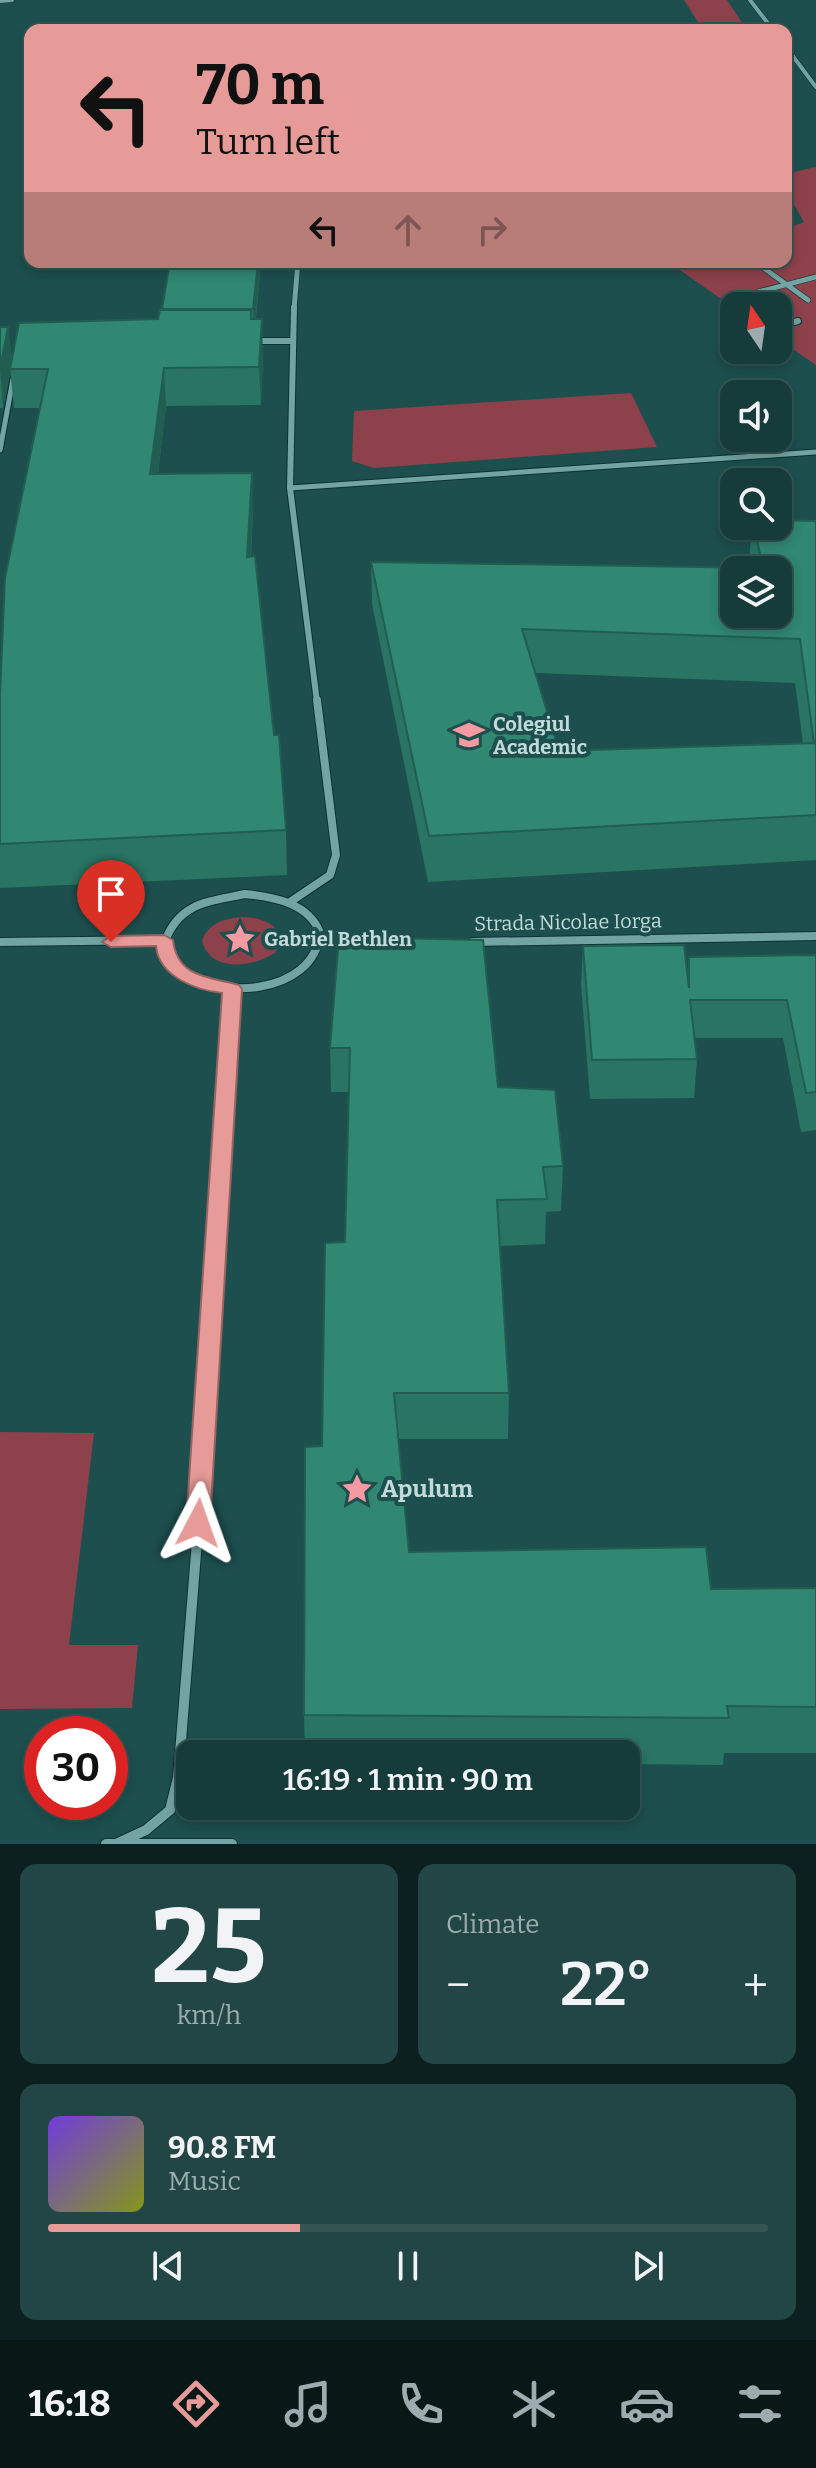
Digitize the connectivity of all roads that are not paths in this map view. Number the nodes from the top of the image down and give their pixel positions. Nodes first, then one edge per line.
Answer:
1 (12, 0) edge
2 (750, 0) edge
3 (0, 1) edge
4 (768, 24) edge
5 (792, 55) edge
6 (816, 87) edge
7 (297, 268) edge
8 (765, 269) dead end
9 (816, 277) edge
10 (787, 285) junction
11 (758, 292) dead end
12 (808, 300) dead end
13 (798, 321) dead end
14 (792, 322) edge
15 (243, 341) edge
16 (291, 341) junction
17 (15, 367) edge
18 (0, 450) edge
19 (816, 452) edge
20 (290, 488) junction
21 (290, 902) junction
22 (816, 936) edge
23 (164, 940) junction
24 (0, 942) edge
25 (464, 942) edge
26 (320, 944) junction
27 (352, 944) edge
28 (232, 989) junction
29 (106, 1844) edge
30 (116, 1844) edge
31 (232, 1844) edge

1 - 3 lane
2 - 4 lane
5 - 6 lane
7 - 16 street
8 - 10 street
9 - 10 street
10 - 11 street
10 - 12 street
13 - 14 street
15 - 16 street
16 - 20 street
17 - 18 lane
19 - 20 lane
20 - 21 street
21 - 23 street
21 - 26 street
22 - 25 street, Strada Nicolae Iorga
23 - 24 street
23 - 28 street
26 - 27 street
26 - 28 street
28 - 30 street
29 - 30 street
30 - 31 street

